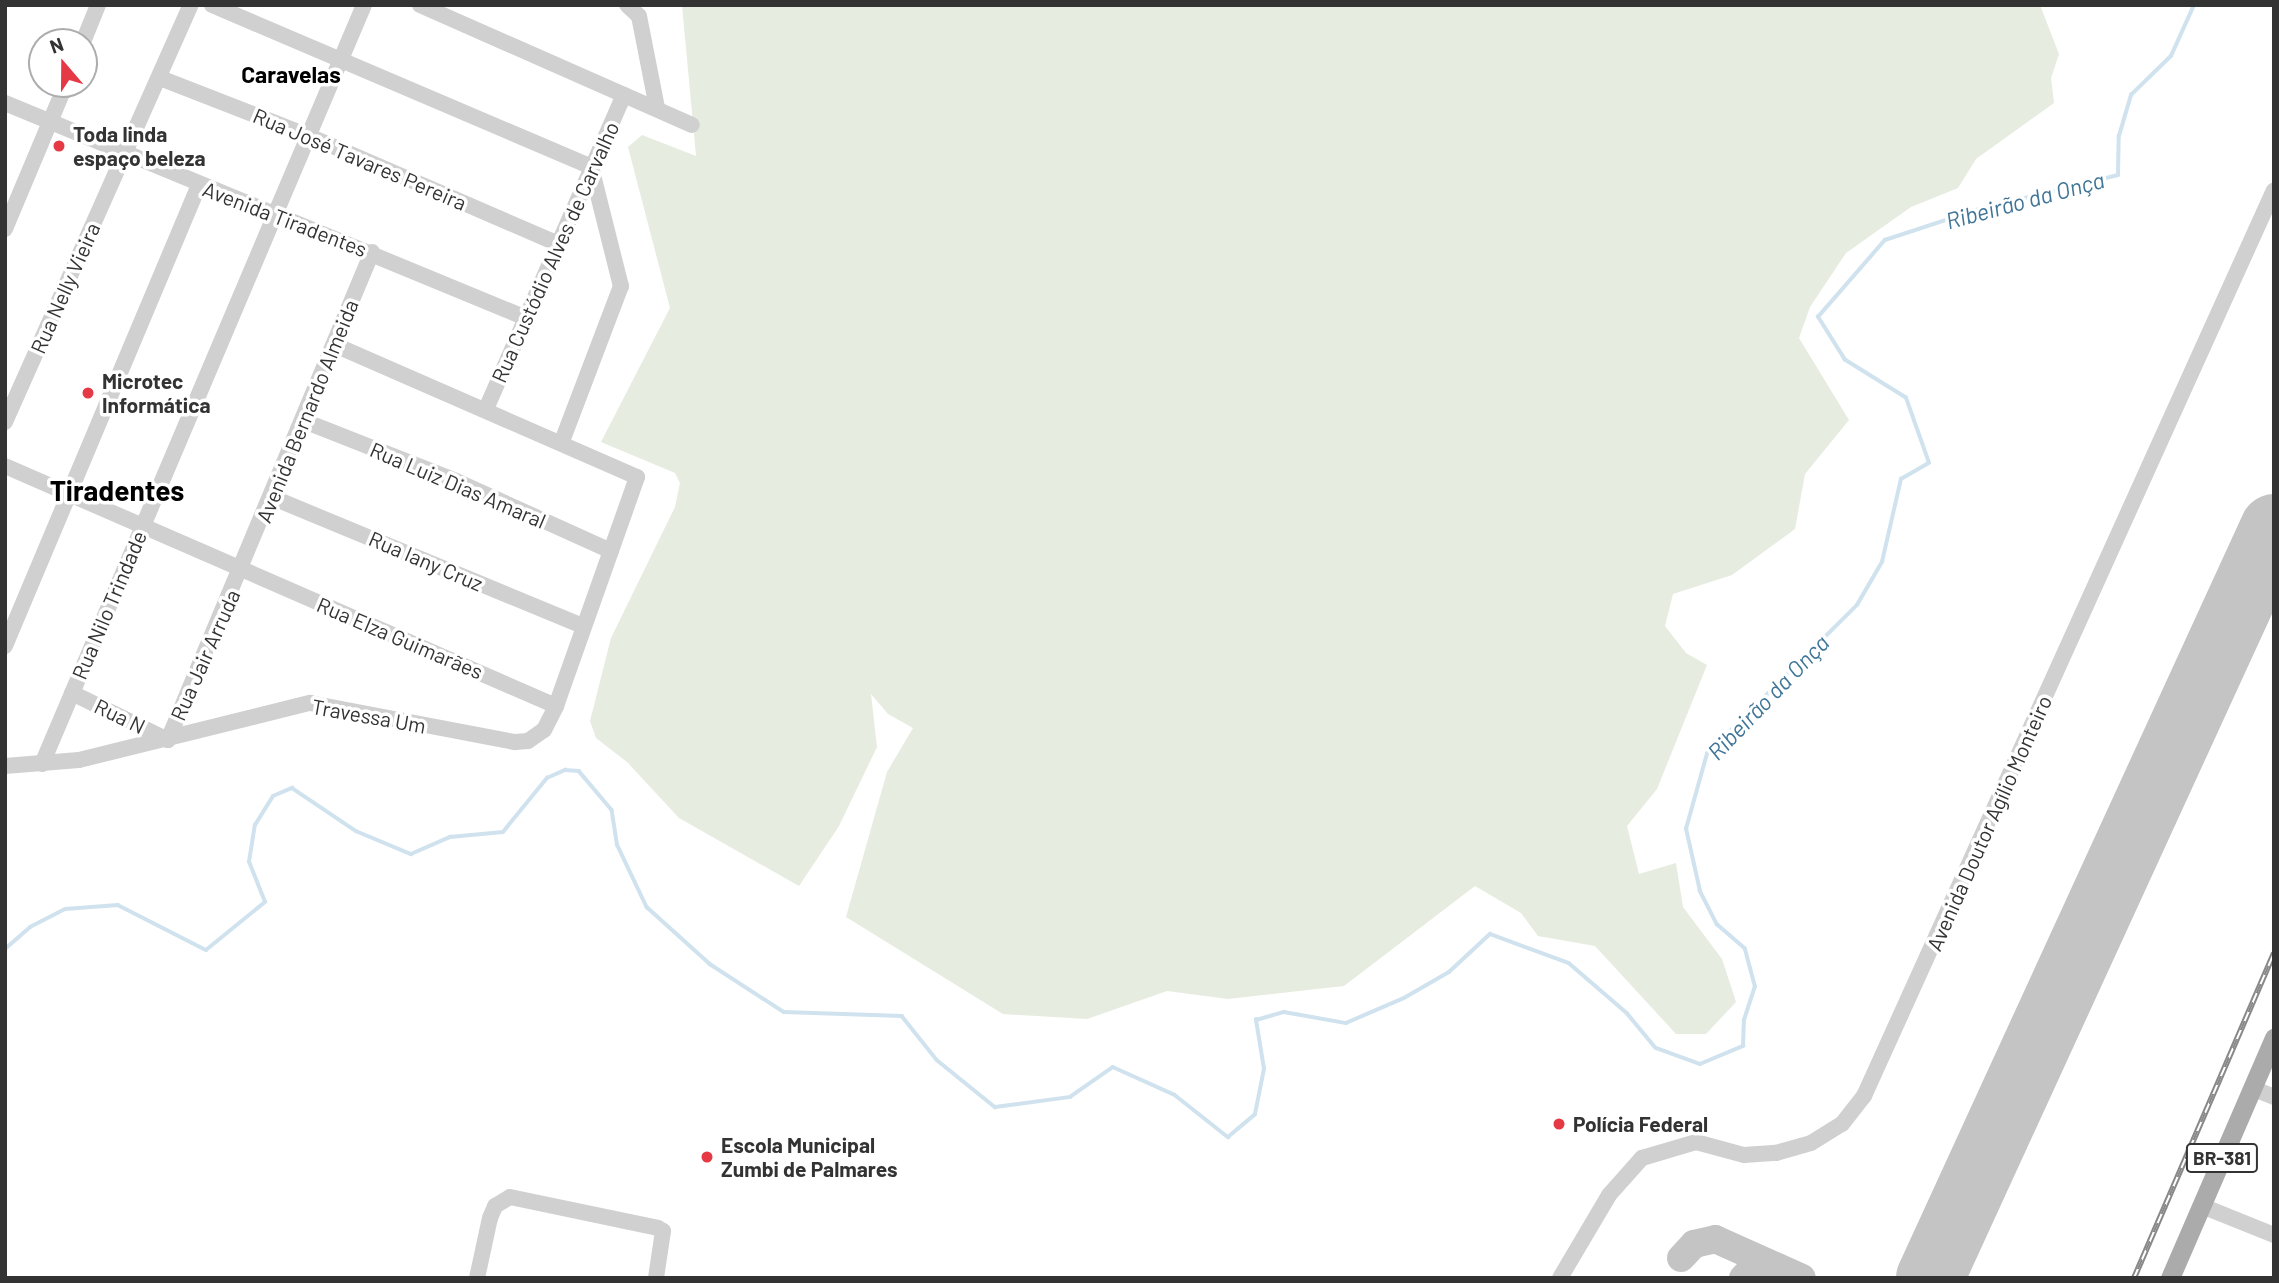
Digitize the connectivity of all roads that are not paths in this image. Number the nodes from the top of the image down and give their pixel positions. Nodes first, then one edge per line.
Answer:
1 (98, 5) edge
2 (191, 5) edge
3 (212, 5) edge
4 (364, 5) edge
5 (420, 5) edge
6 (632, 8) edge
7 (89, 28) edge
8 (340, 62) junction
9 (160, 78) junction
10 (624, 94) junction
11 (60, 98) edge
12 (5, 103) edge
13 (657, 108) junction
14 (51, 122) junction
15 (692, 125) dead end
16 (309, 136) junction
17 (125, 154) junction
18 (591, 167) junction
19 (199, 186) junction
20 (2274, 190) edge
21 (275, 215) junction
22 (5, 229) edge
23 (558, 244) junction
24 (372, 252) junction
25 (526, 318) junction
26 (335, 345) junction
27 (486, 409) junction
28 (304, 421) junction
29 (5, 422) edge
30 (562, 441) junction
31 (5, 466) edge
32 (70, 494) junction
33 (271, 497) junction
34 (143, 525) junction
35 (611, 551) junction
36 (243, 570) junction
37 (582, 626) junction
38 (5, 646) edge
39 (72, 694) junction
40 (556, 706) junction
41 (168, 740) junction
42 (42, 764) junction
43 (5, 766) edge
44 (2274, 1038) edge
45 (2252, 1088) junction
46 (2274, 1097) edge
47 (2202, 1206) junction
48 (2274, 1235) edge
49 (477, 1278) edge
50 (656, 1278) edge
51 (1560, 1278) edge
52 (2170, 1278) edge

1 - 7 street
2 - 9 street, Rua Nelly Vieira
3 - 8 street
4 - 8 street, Rua Nilo Trindade
5 - 10 street
6 - 13 street
8 - 16 street, Rua Nilo Trindade
8 - 18 street
9 - 16 street, Rua José Tavares Pereira
9 - 17 street, Rua Nelly Vieira
10 - 13 street
10 - 18 street, Rua Custódio Alves de Carvalho
11 - 14 street
12 - 14 street, Avenida Tiradentes
13 - 15 street
14 - 17 street, Avenida Tiradentes
14 - 22 street
16 - 21 street, Rua Nilo Trindade
16 - 23 street, Rua José Tavares Pereira
17 - 19 street, Avenida Tiradentes
17 - 29 street, Rua Nelly Vieira
18 - 23 street, Rua Custódio Alves de Carvalho
18 - 30 street
19 - 21 street, Avenida Tiradentes
19 - 32 street
20 - 51 street, Avenida Doutor Agílio Monteiro
21 - 24 street, Avenida Tiradentes
21 - 34 street, Rua Nilo Trindade
23 - 25 street, Rua Custódio Alves de Carvalho
24 - 25 street, Avenida Tiradentes
24 - 26 street, Avenida Bernardo Almeida
25 - 27 street, Rua Custódio Alves de Carvalho
26 - 27 street
26 - 28 street, Avenida Bernardo Almeida
27 - 30 street
28 - 33 street, Avenida Bernardo Almeida
28 - 35 street, Rua Luiz Dias Amaral
30 - 35 street, Travessa Um
31 - 32 street, Rua Elza Guimarães
32 - 34 street, Rua Elza Guimarães
32 - 38 street
33 - 36 street, Avenida Bernardo Almeida
33 - 37 street, Rua Iany Cruz
34 - 36 street, Rua Elza Guimarães
34 - 39 street, Rua Nilo Trindade
35 - 37 street, Travessa Um
36 - 40 street, Rua Elza Guimarães
36 - 41 street, Rua Jair Arruda
37 - 40 street, Travessa Um
39 - 41 street, Rua N
39 - 42 street, Rua Nilo Trindade
40 - 41 street, Travessa Um
41 - 42 street, Travessa Um
42 - 43 street, Travessa Um
44 - 45 main road, BR-381
45 - 46 street
45 - 47 main road, BR-381
47 - 48 street
47 - 52 main road, BR-381
49 - 50 street

